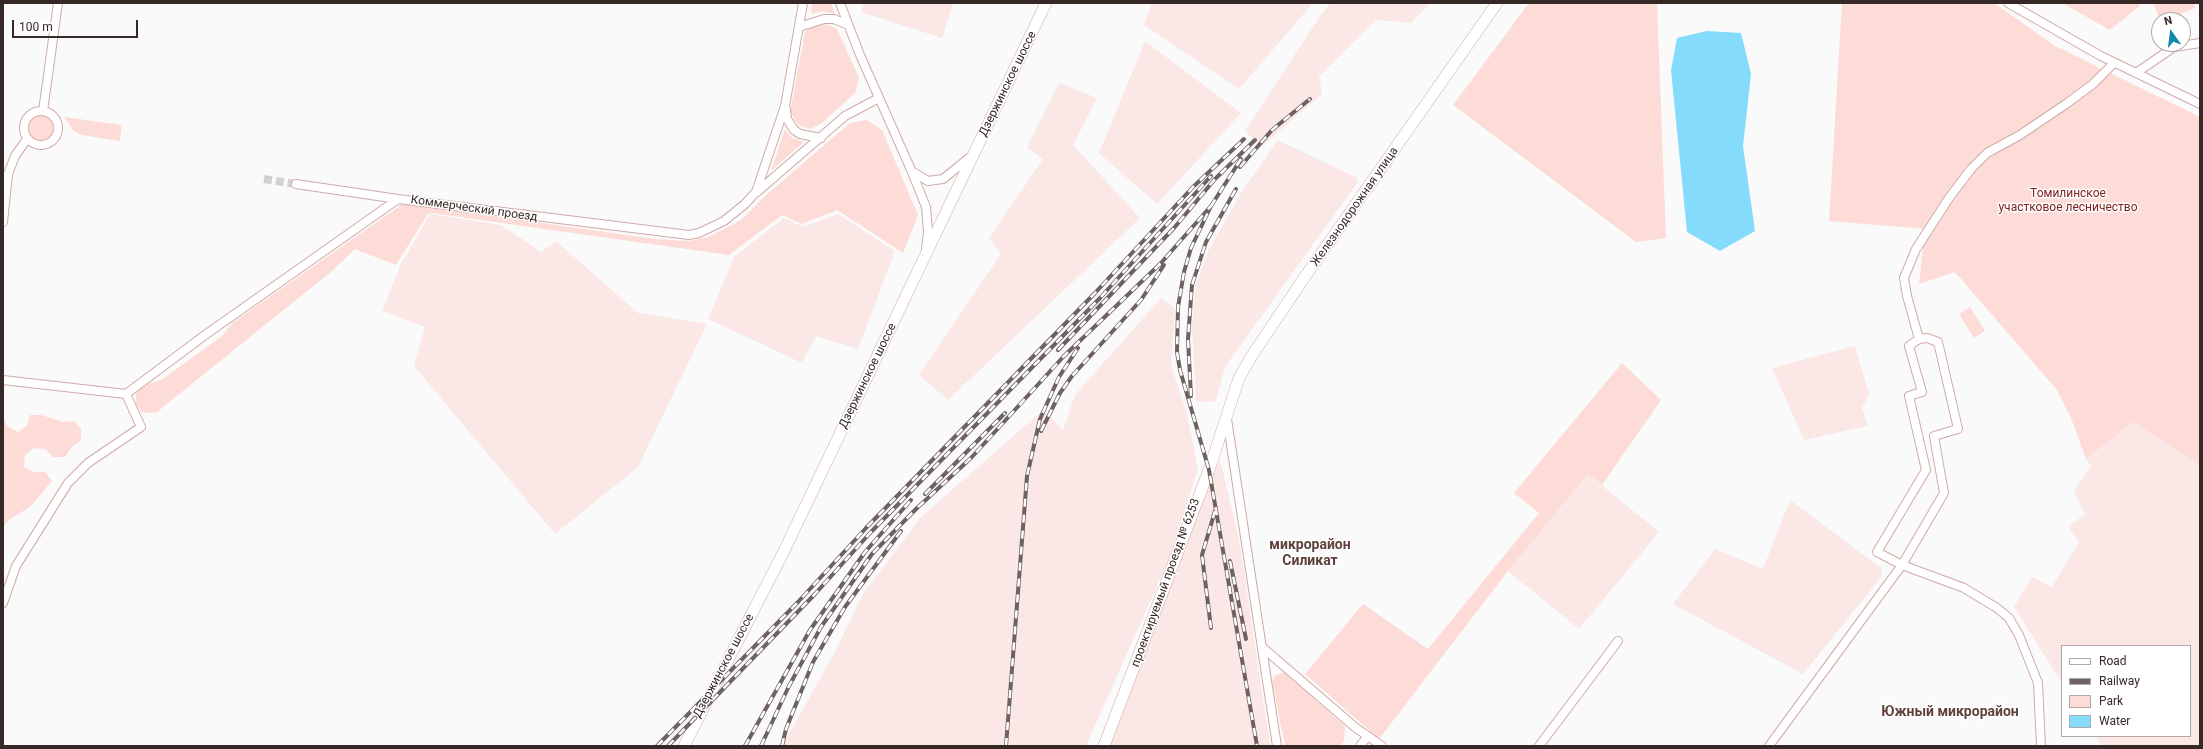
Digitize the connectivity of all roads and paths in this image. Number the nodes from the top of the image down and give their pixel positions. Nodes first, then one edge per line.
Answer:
1 (58, 3) edge
2 (803, 3) edge
3 (840, 3) edge
4 (1046, 3) edge
5 (1497, 3) edge
6 (2008, 3) edge
7 (848, 25) junction
8 (799, 27) junction
9 (2200, 43) edge
10 (2114, 63) junction
11 (2136, 73) junction
12 (879, 98) junction
13 (2200, 104) edge
14 (785, 106) junction
15 (43, 111) junction
16 (821, 138) junction
17 (27, 139) junction
18 (974, 153) junction
19 (912, 172) junction
20 (296, 184) tunnel mouth
21 (756, 192) junction
22 (398, 199) junction
23 (3, 222) edge
24 (922, 265) junction
25 (1919, 339) junction
26 (3, 380) edge
27 (126, 394) junction
28 (1227, 418) junction
29 (1902, 565) junction
30 (3, 602) edge
31 (1618, 641) dead end
32 (1262, 647) junction
33 (1368, 736) junction
34 (684, 746) edge
35 (1104, 746) edge
36 (1277, 746) edge
37 (1360, 746) edge
38 (1382, 746) edge
39 (1539, 746) edge
40 (1769, 746) edge
41 (2041, 746) edge

1 - 15 street
2 - 8 street, Коммерческий проезд
3 - 7 street
4 - 18 street, Дзержинское шоссе
5 - 28 street, Железнодорожная улица
6 - 10 street
7 - 8 street
7 - 12 street
8 - 14 street, Коммерческий проезд
9 - 11 street
10 - 11 street
10 - 25 street
11 - 13 street
12 - 16 street
12 - 19 street
14 - 16 street
14 - 21 street, Коммерческий проезд
15 - 17 street
15 - 17 street
16 - 21 street
17 - 23 street
18 - 19 street
18 - 24 street, Дзержинское шоссе
19 - 24 street
20 - 22 street
21 - 22 street, Коммерческий проезд
22 - 27 street, Коммерческий проезд
24 - 34 street, Дзержинское шоссе
25 - 29 street
25 - 29 street
26 - 27 street
27 - 30 street
28 - 32 street
28 - 35 street, проектируемый проезд № 6253
29 - 40 street
29 - 41 street
31 - 39 street
32 - 33 street
32 - 36 street
33 - 37 street
33 - 38 street

